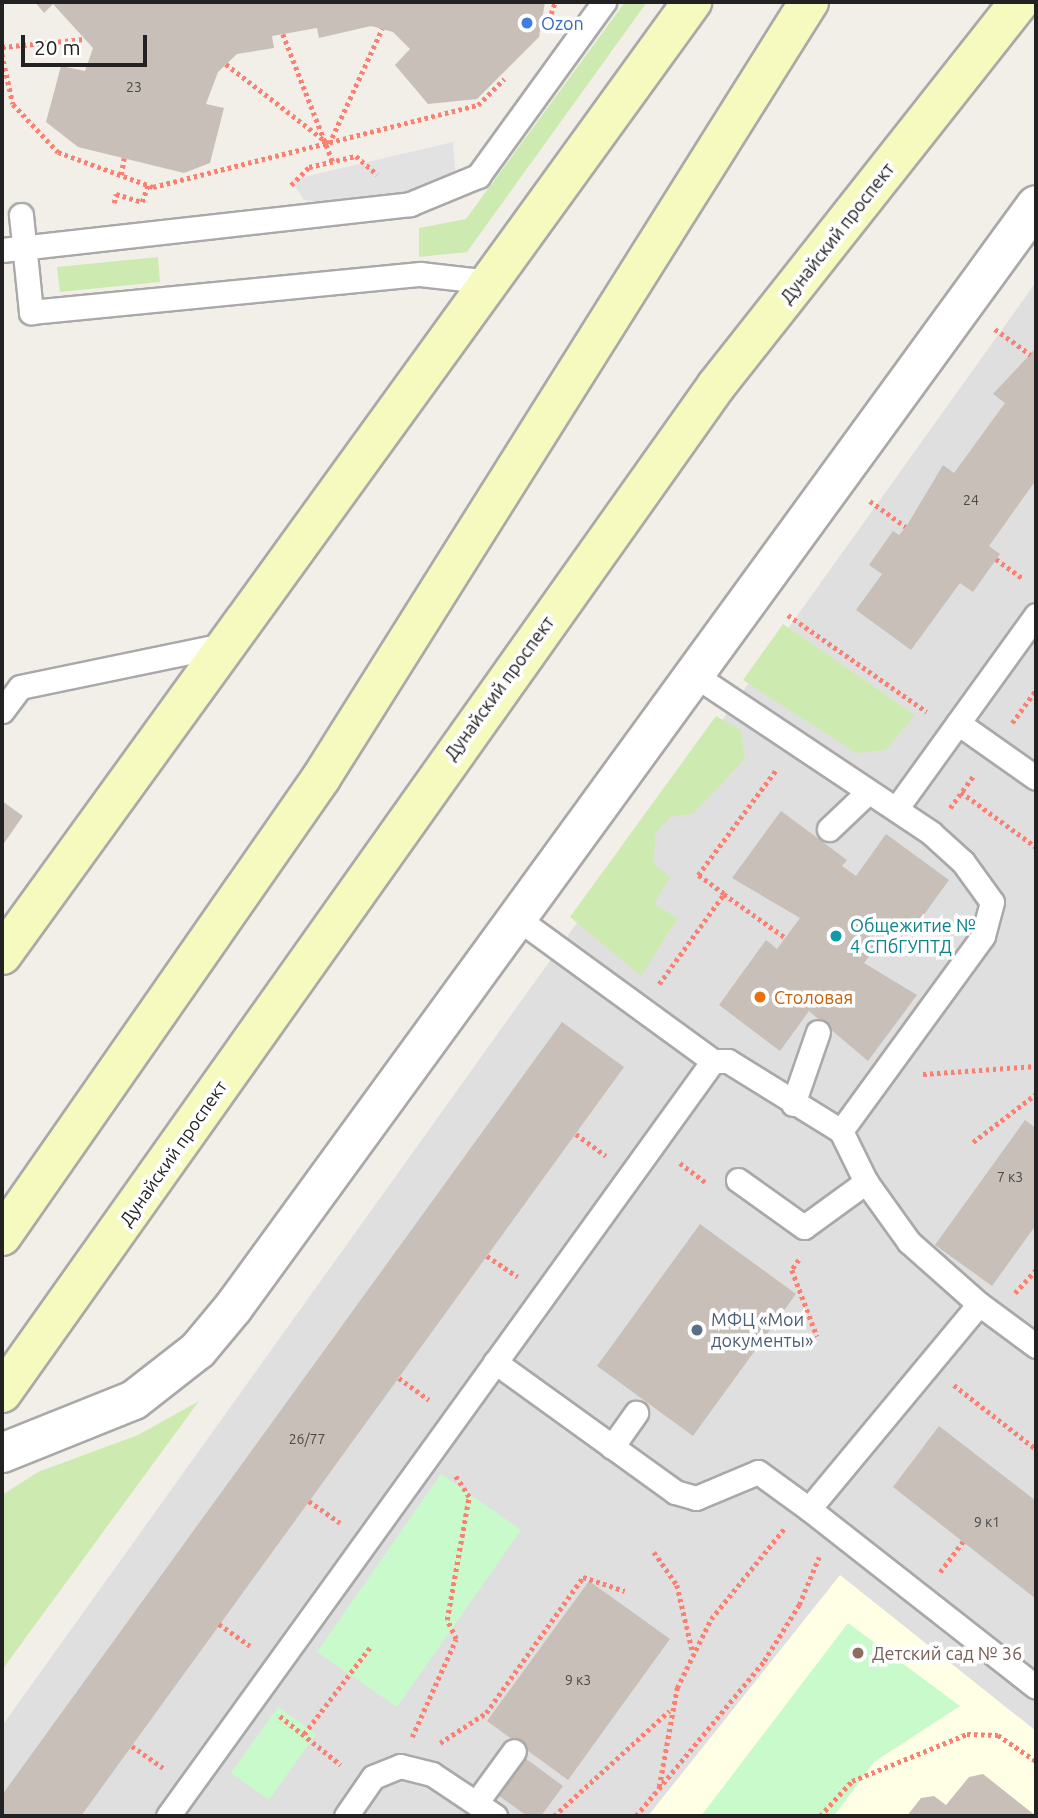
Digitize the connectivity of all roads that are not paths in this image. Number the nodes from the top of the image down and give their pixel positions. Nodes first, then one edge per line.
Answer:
1 (604, 2) edge
2 (692, 2) edge
3 (809, 2) edge
4 (1019, 2) edge
5 (1036, 205) edge
6 (21, 215) dead end
7 (13, 249) edge
8 (490, 282) junction
9 (1036, 615) edge
10 (228, 644) junction
11 (693, 674) junction
12 (2, 711) edge
13 (956, 726) junction
14 (1036, 778) edge
15 (867, 792) junction
16 (896, 809) junction
17 (829, 829) dead end
18 (518, 919) junction
19 (2, 955) edge
20 (818, 1032) dead end
21 (713, 1060) junction
22 (793, 1104) junction
23 (841, 1131) junction
24 (738, 1180) dead end
25 (866, 1182) junction
26 (2, 1237) edge
27 (979, 1304) junction
28 (1036, 1346) edge
29 (495, 1362) junction
30 (2, 1393) edge
31 (636, 1413) dead end
32 (612, 1447) junction
33 (2, 1453) edge
34 (810, 1509) junction
35 (1036, 1687) edge
36 (514, 1751) dead end
37 (476, 1803) junction
38 (168, 1816) edge
39 (346, 1816) edge
40 (495, 1816) edge

1 - 7 lane
2 - 8 main road
3 - 26 main road
4 - 30 main road, Дунайский проспект
5 - 11 street
6 - 7 lane
7 - 8 lane
8 - 10 main road
9 - 13 lane
10 - 12 lane
10 - 19 main road
11 - 15 lane
11 - 18 street
13 - 14 lane
13 - 16 lane
15 - 16 lane
15 - 17 lane
16 - 23 lane
18 - 21 lane
18 - 33 street
20 - 22 lane
21 - 22 lane
21 - 29 lane
22 - 23 lane
23 - 25 lane
24 - 25 lane
25 - 27 lane
27 - 28 lane
27 - 34 lane
29 - 32 lane
29 - 38 lane
31 - 32 lane
32 - 34 lane
34 - 35 lane
36 - 37 lane
37 - 39 lane
37 - 40 lane

